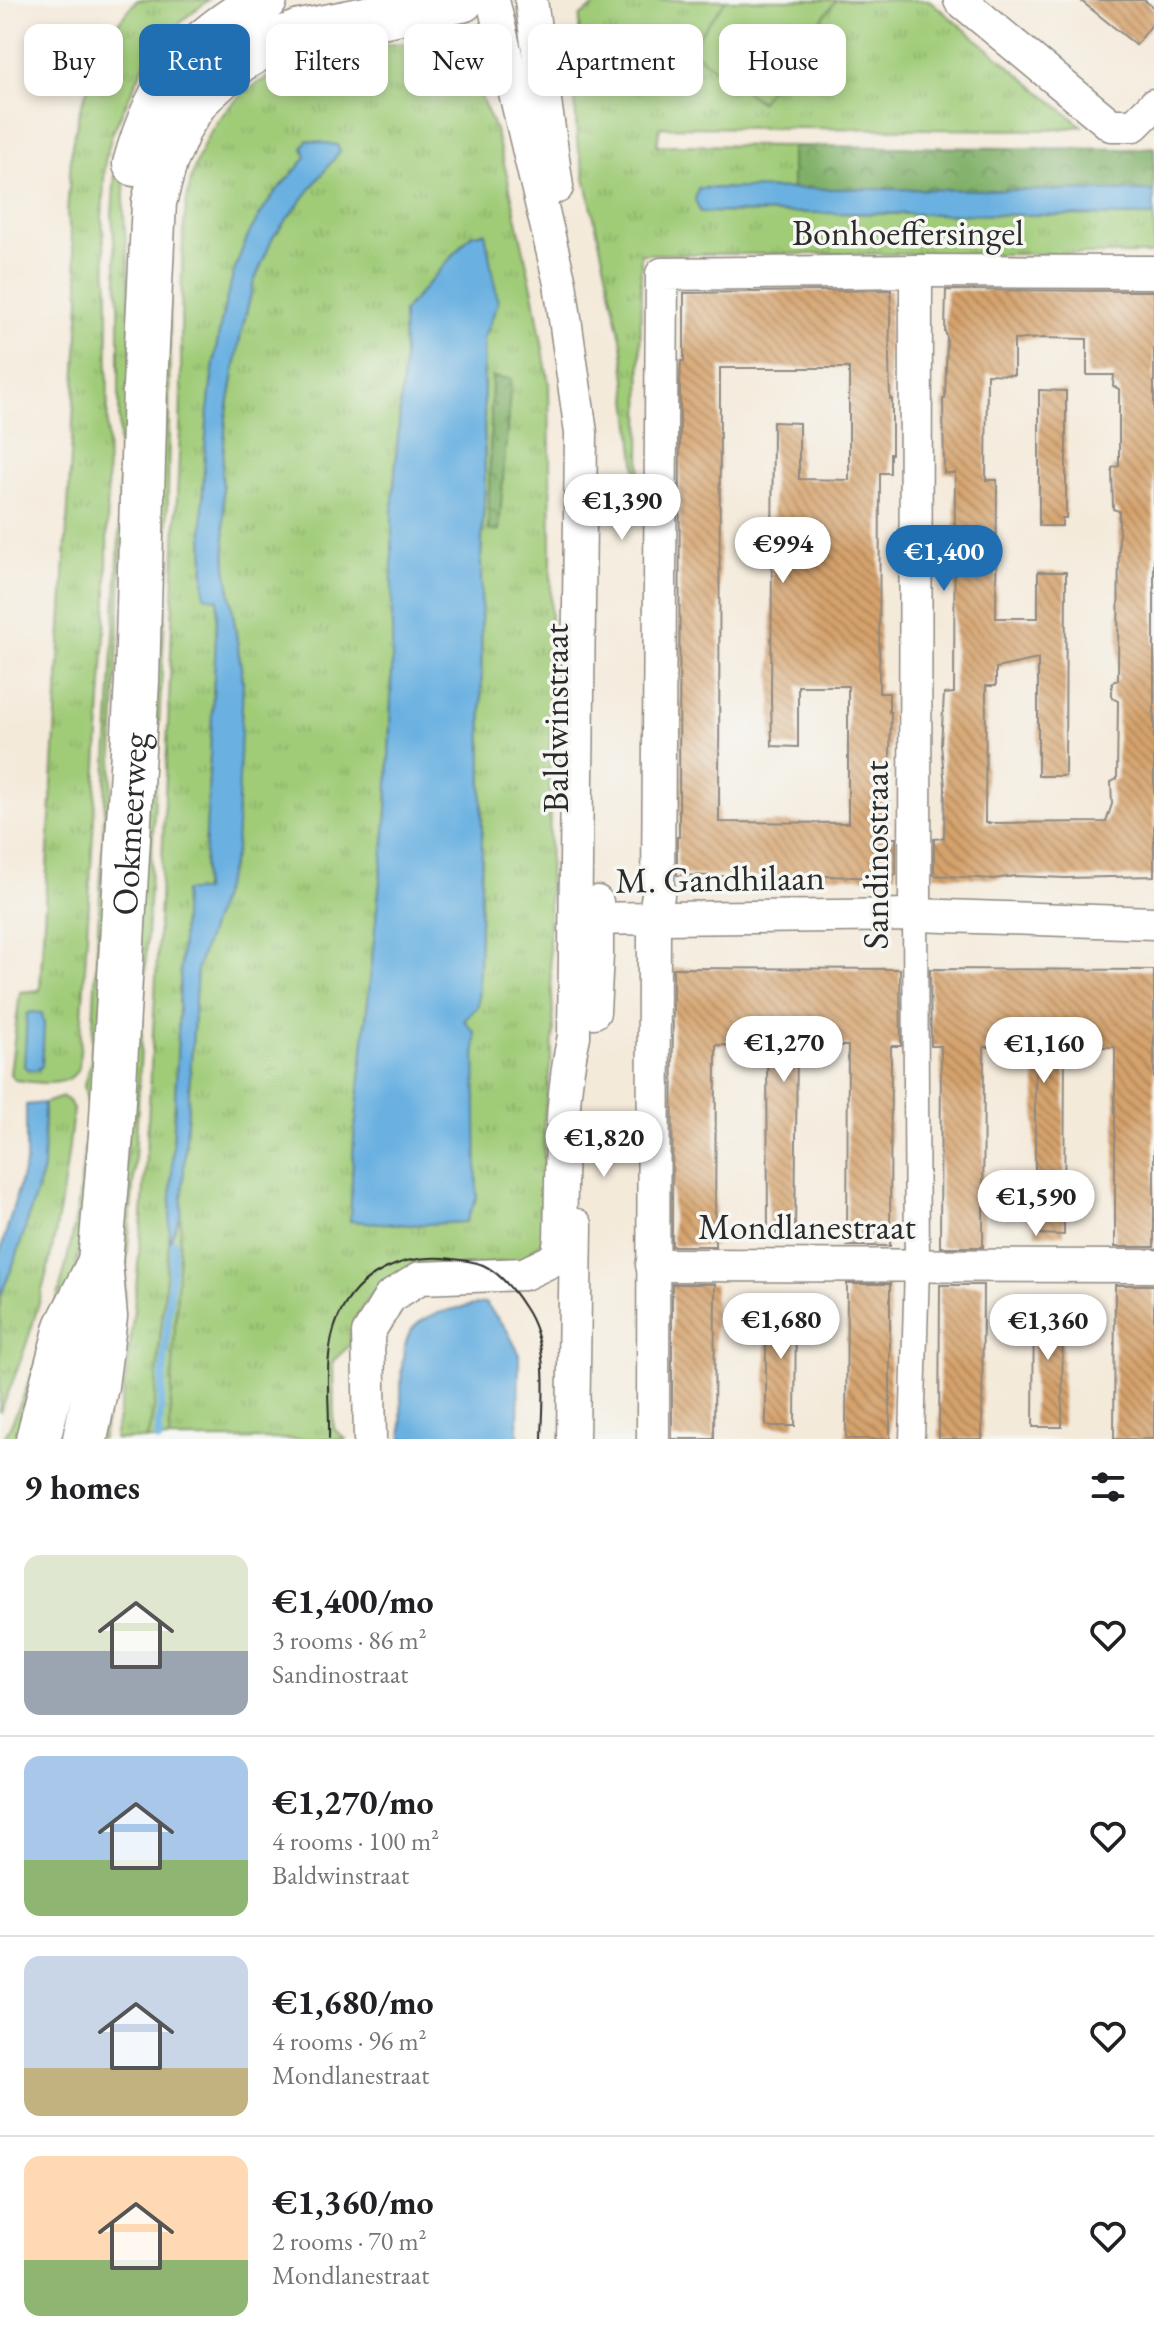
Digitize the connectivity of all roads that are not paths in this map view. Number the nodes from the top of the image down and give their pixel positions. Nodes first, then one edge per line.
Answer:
1 (265, 0) edge
2 (462, 0) edge
3 (493, 0) edge
4 (531, 0) edge
5 (960, 0) edge
6 (1154, 105) edge
7 (916, 271) junction
8 (1154, 272) edge
9 (145, 386) junction
10 (915, 915) junction
11 (654, 919) junction
12 (587, 920) junction
13 (1154, 923) edge
14 (100, 1262) junction
15 (652, 1265) junction
16 (917, 1266) junction
17 (1154, 1266) edge
18 (38, 1439) edge
19 (85, 1439) edge
20 (370, 1439) edge
21 (573, 1439) edge
22 (653, 1439) edge
23 (912, 1439) edge

1 - 9 main road, Ookmeerweg
2 - 9 main road, Ookmeerweg
3 - 12 street, Baldwinstraat
4 - 12 street, Baldwinstraat
5 - 6 street
7 - 8 street, Bonhoeffersingel
7 - 10 street, Sandinostraat
7 - 11 street, Bonhoeffersingel
9 - 14 main road, Ookmeerweg
10 - 11 street, M. Gandhilaan
10 - 13 street, M. Gandhilaan
10 - 16 street, Sandinostraat
11 - 12 street, M. Gandhilaan
11 - 15 street
12 - 20 street, Baldwinstraat
12 - 21 street, Baldwinstraat
14 - 18 main road, Ookmeerweg
14 - 19 main road, Ookmeerweg
15 - 16 street, Mondlanestraat
15 - 22 street
16 - 17 street, Mondlanestraat
16 - 23 street, Sandinostraat

